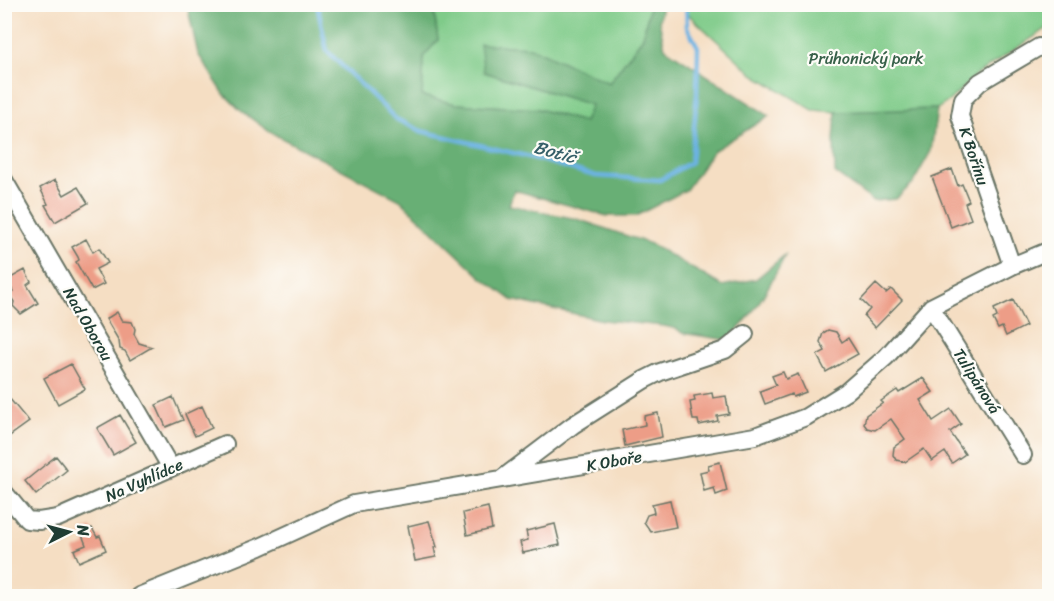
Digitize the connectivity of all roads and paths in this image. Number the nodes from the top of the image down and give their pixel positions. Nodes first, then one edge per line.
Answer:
1 (1039, 47) dead end
2 (4, 180) edge
3 (1050, 250) edge
4 (1012, 266) junction
5 (931, 308) junction
6 (745, 334) dead end
7 (225, 444) dead end
8 (1023, 455) dead end
9 (171, 468) junction
10 (498, 481) junction
11 (4, 492) edge
12 (139, 597) edge

1 - 4 street, K Bořínu
2 - 9 street, Nad Oborou
3 - 4 street, K Oboře
4 - 5 street, K Oboře
5 - 8 street, Tulipánová
5 - 10 street, K Oboře
6 - 10 street
7 - 9 street, Na Vyhlídce
9 - 11 street, Na Vyhlídce
10 - 12 street, K Oboře

